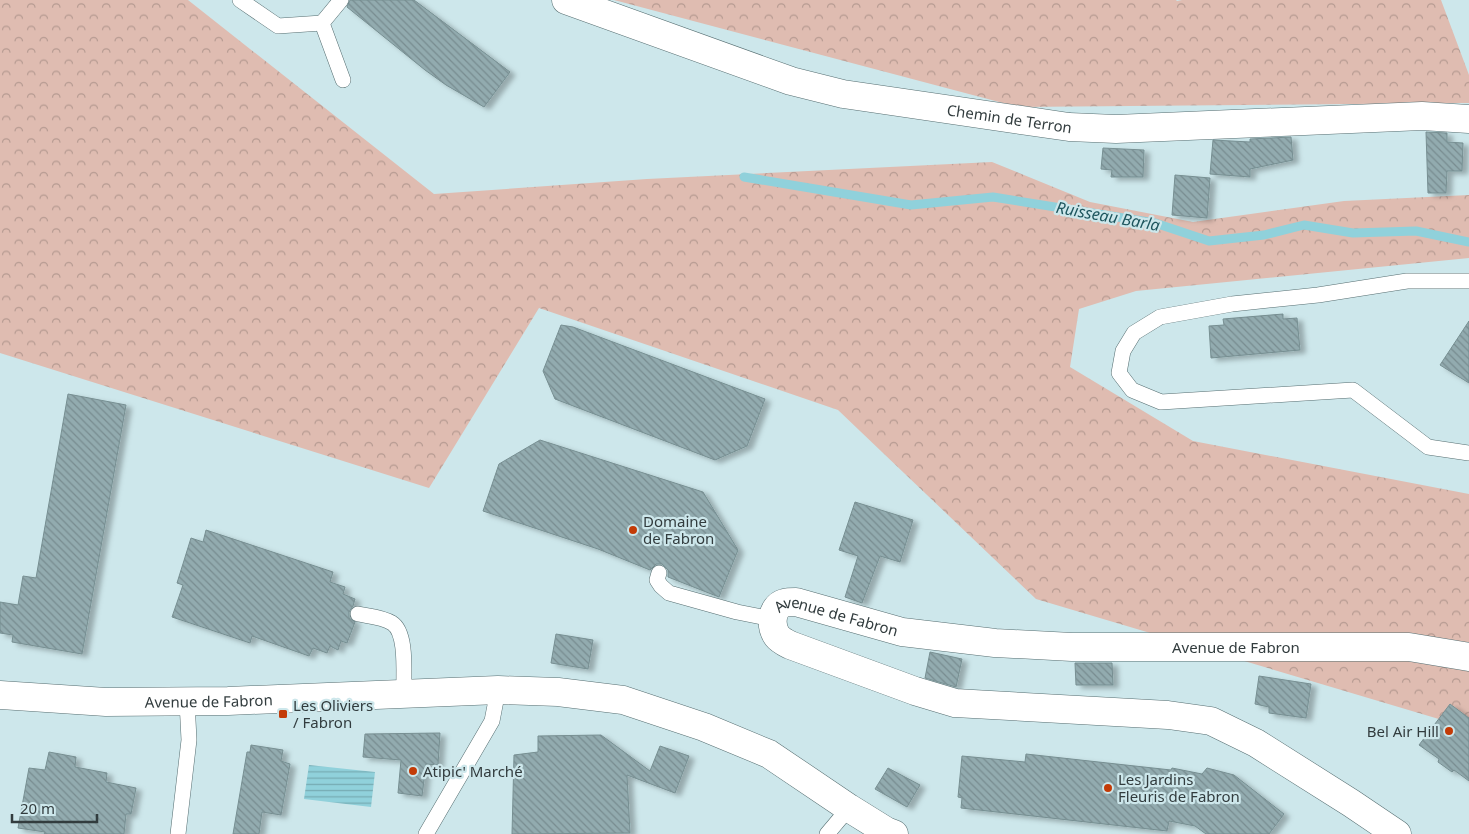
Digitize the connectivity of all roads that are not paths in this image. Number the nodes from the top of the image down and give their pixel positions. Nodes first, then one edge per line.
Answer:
1 (240, 0) edge
2 (341, 0) edge
3 (566, 0) edge
4 (322, 23) junction
5 (343, 80) dead end
6 (1469, 119) edge
7 (1469, 281) edge
8 (1469, 453) edge
9 (659, 573) dead end
10 (358, 614) dead end
11 (772, 619) junction
12 (1469, 657) edge
13 (498, 690) junction
14 (404, 694) junction
15 (0, 695) edge
16 (187, 701) junction
17 (849, 808) junction
18 (178, 834) edge
19 (426, 834) edge
20 (828, 834) edge
21 (894, 834) edge
22 (1397, 834) edge

1 - 4 lane
2 - 4 lane
3 - 6 street, Chemin de Terron
4 - 5 lane
7 - 8 lane
9 - 11 lane
10 - 14 lane
11 - 12 street, Avenue de Fabron
11 - 22 street, Avenue de Fabron
13 - 14 street, Avenue de Fabron
13 - 17 street, Avenue de Fabron
13 - 19 lane
14 - 16 street, Avenue de Fabron
15 - 16 street, Avenue de Fabron
16 - 18 lane
17 - 20 lane
17 - 21 street, Avenue de Fabron

